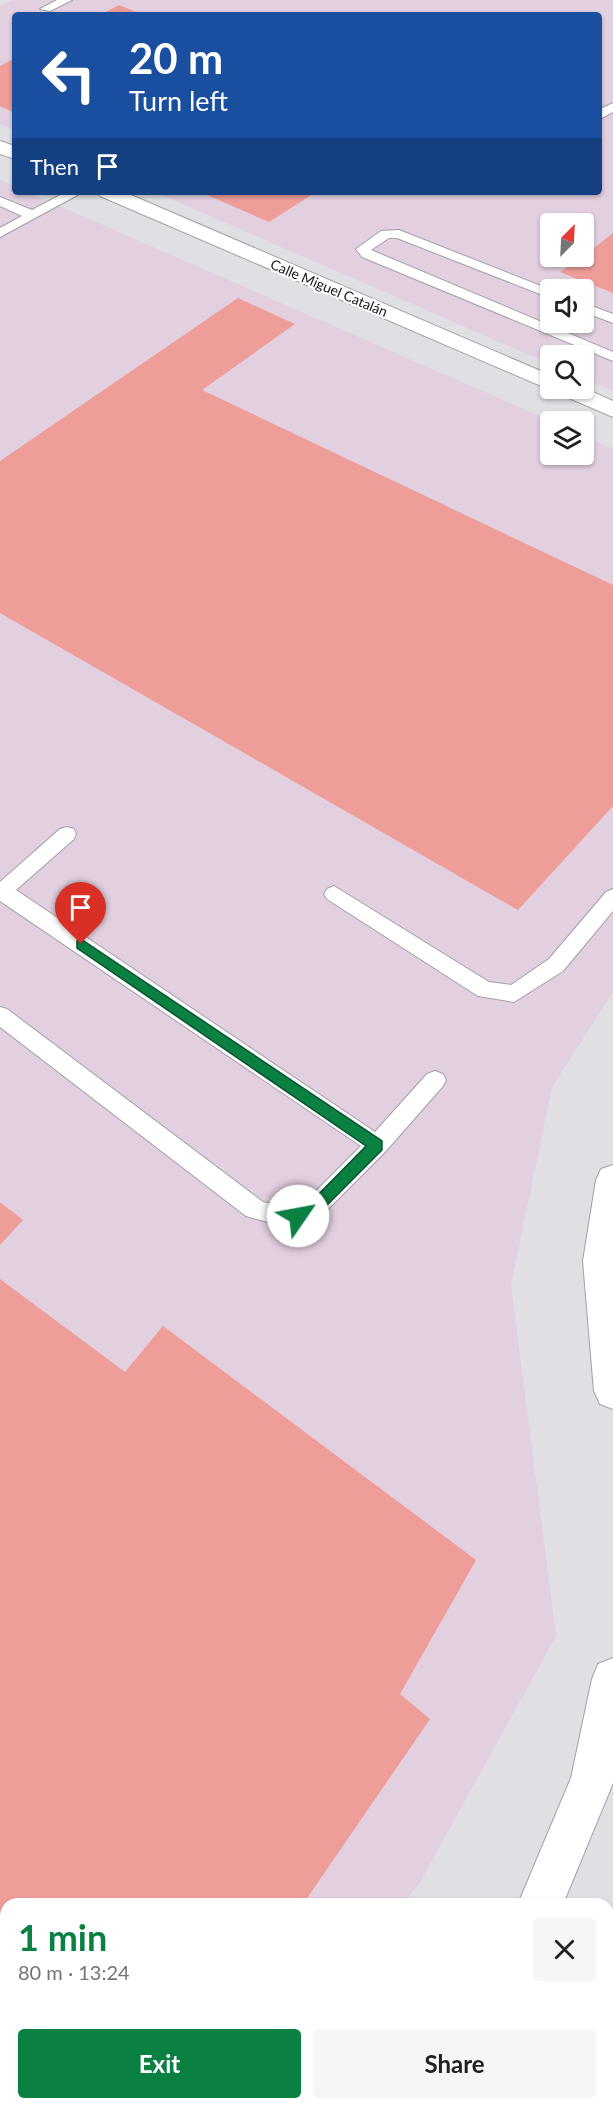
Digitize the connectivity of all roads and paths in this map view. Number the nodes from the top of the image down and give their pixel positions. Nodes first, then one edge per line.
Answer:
1 (66, 0) edge
2 (46, 9) dead end
3 (70, 195) edge
4 (114, 195) edge
5 (0, 201) edge
6 (31, 215) junction
7 (0, 233) edge
8 (540, 290) edge
9 (594, 311) edge
10 (613, 319) edge
11 (540, 327) edge
12 (554, 333) edge
13 (613, 342) edge
14 (606, 355) edge
15 (540, 379) edge
16 (588, 399) edge
17 (613, 410) edge
18 (67, 834) dead end
19 (1, 891) edge
20 (334, 894) dead end
21 (613, 897) edge
22 (0, 1015) edge
23 (435, 1080) dead end
24 (376, 1145) junction
25 (612, 1186) edge
26 (613, 1391) edge
27 (613, 1679) edge
28 (543, 1898) edge

1 - 2 lane
3 - 6 lane
4 - 15 street, Calle Miguel Catalán
5 - 6 lane
6 - 7 lane
8 - 11 lane
9 - 10 lane
12 - 14 lane
13 - 14 lane
16 - 17 street
18 - 19 lane
19 - 24 lane
20 - 21 lane
22 - 24 lane
23 - 24 lane
25 - 26 street
27 - 28 street

